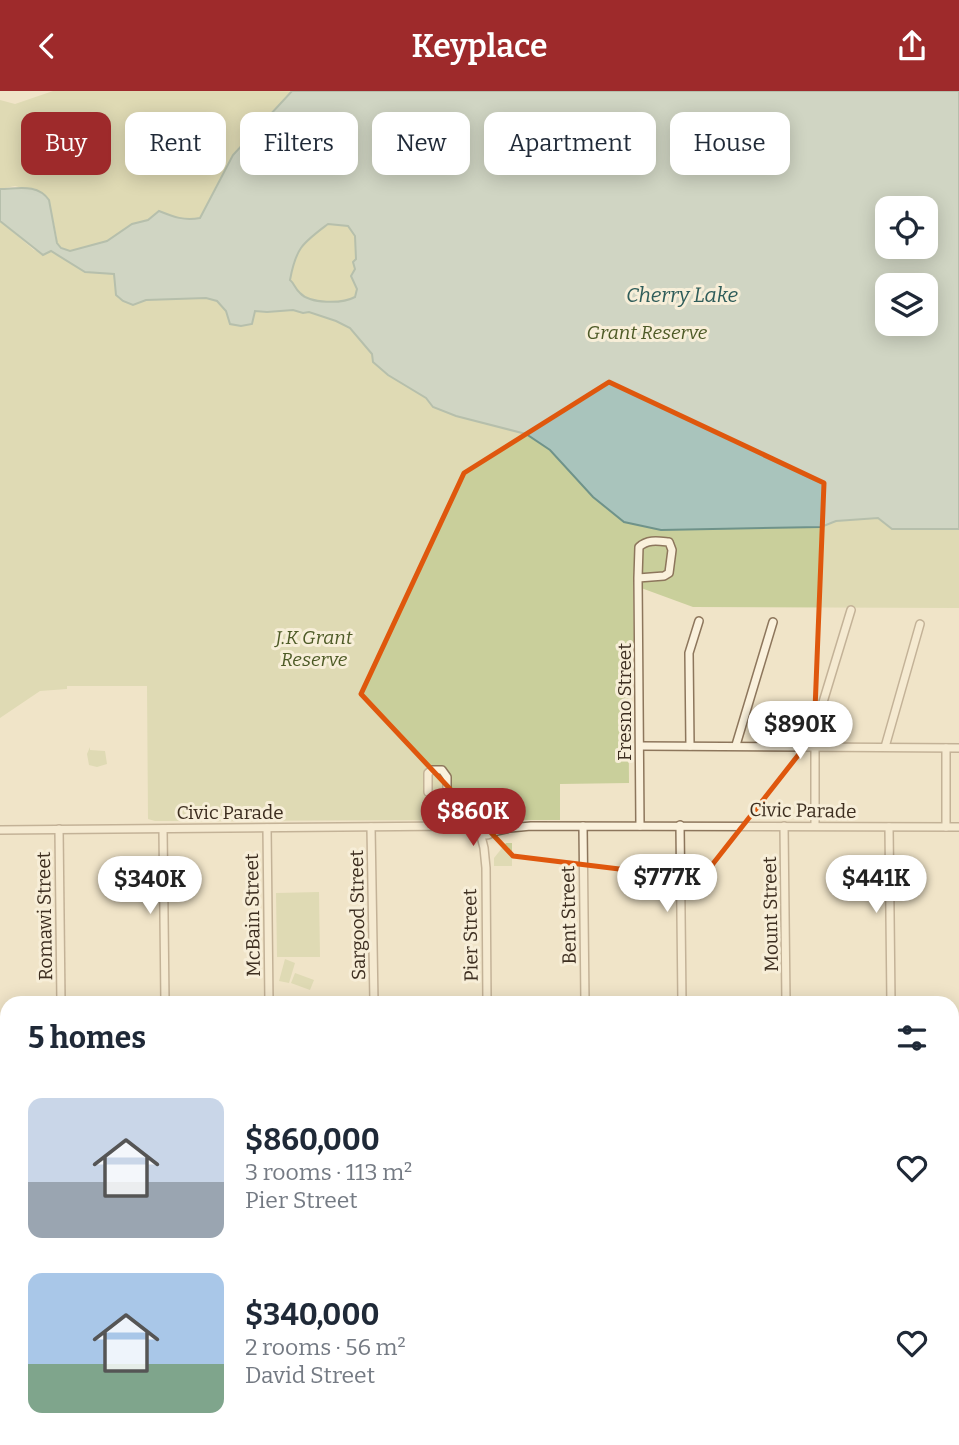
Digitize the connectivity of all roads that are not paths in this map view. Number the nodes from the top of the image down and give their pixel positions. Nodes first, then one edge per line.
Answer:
1 (638, 578) junction
2 (851, 610) dead end
3 (699, 621) dead end
4 (773, 622) dead end
5 (920, 624) dead end
6 (736, 745) junction
7 (958, 745) edge
8 (640, 746) junction
9 (690, 746) junction
10 (816, 747) junction
11 (885, 747) junction
12 (946, 748) junction
13 (428, 792) dead end
14 (447, 792) dead end
15 (480, 819) junction
16 (493, 819) junction
17 (640, 825) junction
18 (680, 825) junction
19 (521, 826) junction
20 (583, 826) junction
21 (784, 826) junction
22 (815, 826) junction
23 (371, 827) junction
24 (454, 827) junction
25 (889, 827) junction
26 (946, 827) junction
27 (959, 827) edge
28 (267, 828) junction
29 (2, 829) edge
30 (59, 829) junction
31 (163, 829) junction
32 (479, 832) junction
33 (492, 833) junction
34 (486, 868) junction
35 (61, 996) edge
36 (165, 996) edge
37 (269, 996) edge
38 (374, 996) edge
39 (487, 996) edge
40 (585, 996) edge
41 (682, 996) edge
42 (786, 996) edge
43 (891, 996) edge

1 - 1 street, Fresno Street
1 - 8 street, Fresno Street
2 - 10 street
3 - 9 street
4 - 6 street
5 - 11 street
6 - 9 street
6 - 10 street
7 - 12 street
8 - 9 street
8 - 17 street, Fresno Street
10 - 11 street
10 - 22 street
11 - 12 street
12 - 26 street
13 - 14 street
15 - 16 street
15 - 24 street, Civic Parade
15 - 32 street
16 - 19 street, Civic Parade
16 - 33 street
17 - 18 street, Civic Parade
17 - 20 street, Civic Parade
18 - 21 street, Civic Parade
18 - 41 street
19 - 20 street, Civic Parade
19 - 33 street, Civic Parade
20 - 40 street, Bent Street
21 - 22 street, Civic Parade
21 - 42 street, Mount Street
22 - 25 street, Civic Parade
23 - 24 street, Civic Parade
23 - 28 street, Civic Parade
23 - 38 street, Sargood Street
24 - 32 street, Civic Parade
25 - 26 street, Civic Parade
25 - 43 street
26 - 27 street, Civic Parade
28 - 31 street, Civic Parade
28 - 37 street, McBain Street
29 - 30 street, Civic Parade
30 - 31 street, Civic Parade
30 - 35 street, Romawi Street
31 - 36 street
32 - 33 street
32 - 34 street, Pier Street
33 - 34 street, Pier Street
34 - 39 street, Pier Street

